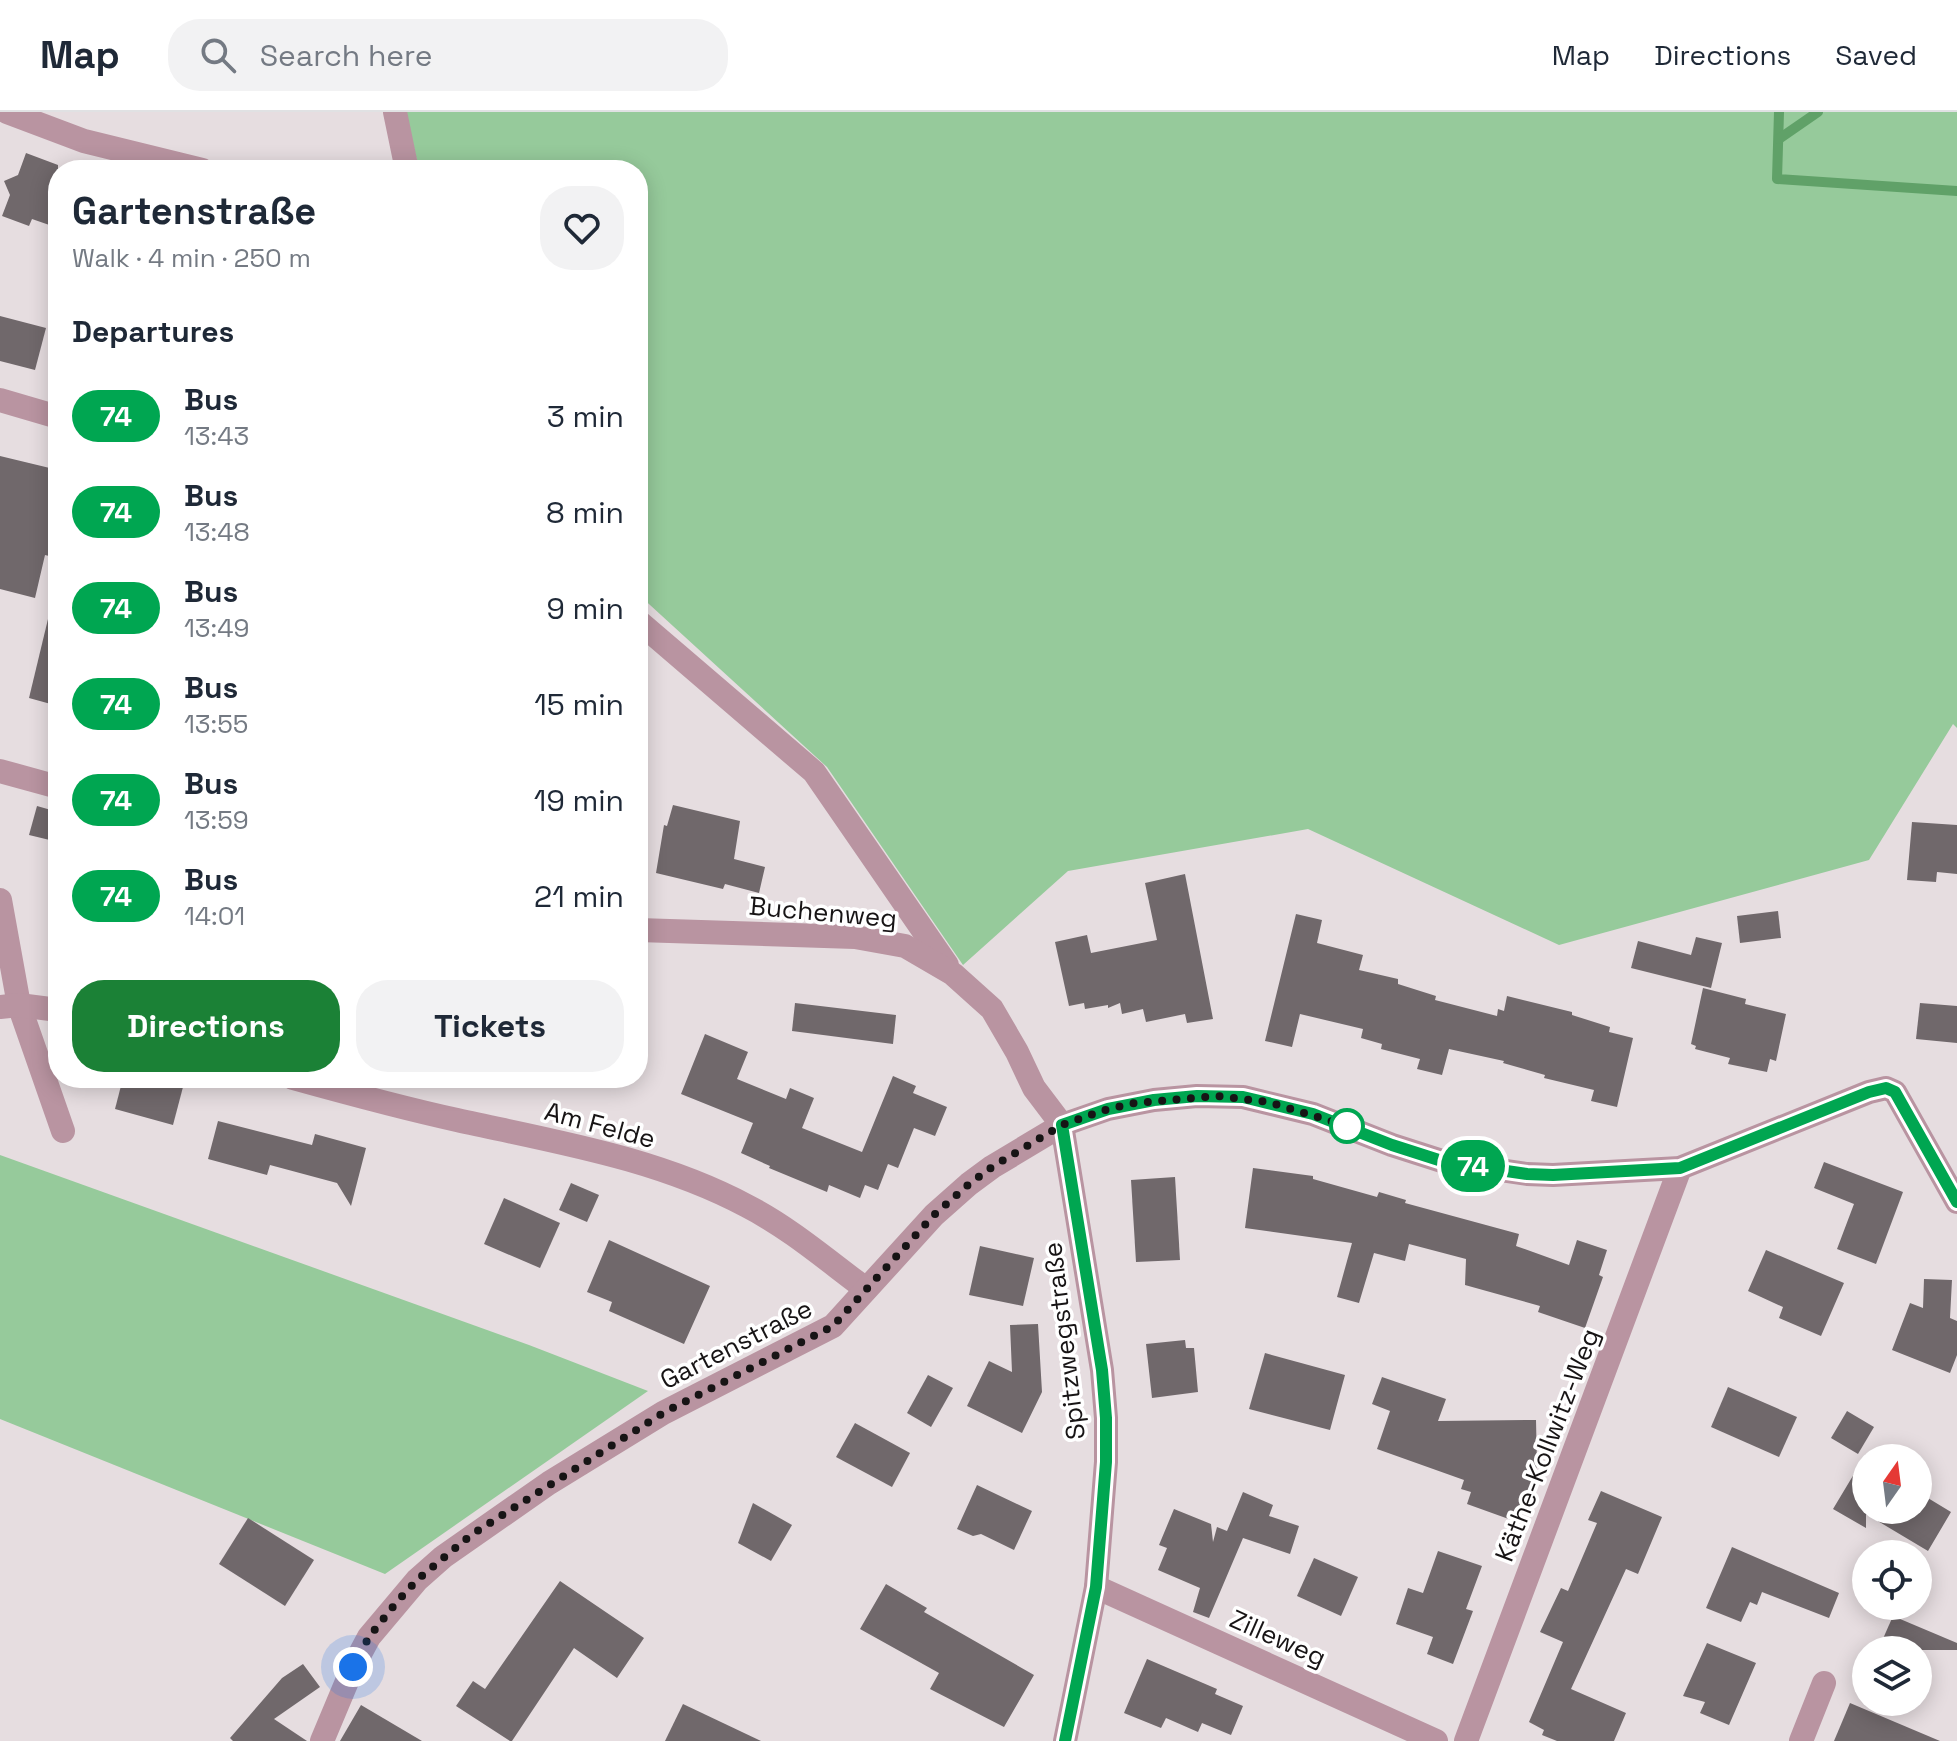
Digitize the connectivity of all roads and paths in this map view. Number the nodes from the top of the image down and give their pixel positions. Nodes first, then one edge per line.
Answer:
1 (7, 112) edge
2 (395, 112) edge
3 (161, 160) edge
4 (405, 160) edge
5 (0, 400) edge
6 (48, 414) edge
7 (648, 630) edge
8 (0, 771) edge
9 (48, 784) edge
10 (0, 900) edge
11 (648, 930) edge
12 (953, 974) junction
13 (9, 1006) edge
14 (48, 1009) edge
15 (330, 1088) edge
16 (1062, 1125) junction
17 (63, 1131) dead end
18 (1680, 1168) junction
19 (1957, 1202) edge
20 (866, 1289) junction
21 (1096, 1587) junction
22 (1824, 1683) dead end
23 (322, 1741) edge
24 (1065, 1741) edge
25 (1436, 1741) edge
26 (1466, 1741) edge
27 (1801, 1741) edge

1 - 3 street
2 - 4 street
5 - 6 street
7 - 12 street
8 - 9 street
10 - 13 street
11 - 12 street, Buchenweg
12 - 16 street, Buchenweg
13 - 14 street
13 - 17 street
15 - 20 street, Am Felde
16 - 18 street, Gartenstraße
16 - 20 street, Gartenstraße
16 - 21 street, Spitzwegstraße
18 - 19 street, Gartenstraße
18 - 26 street, Käthe-Kollwitz-Weg
20 - 23 street, Gartenstraße
21 - 24 street, Spitzwegstraße
21 - 25 street, Zilleweg
22 - 27 street

